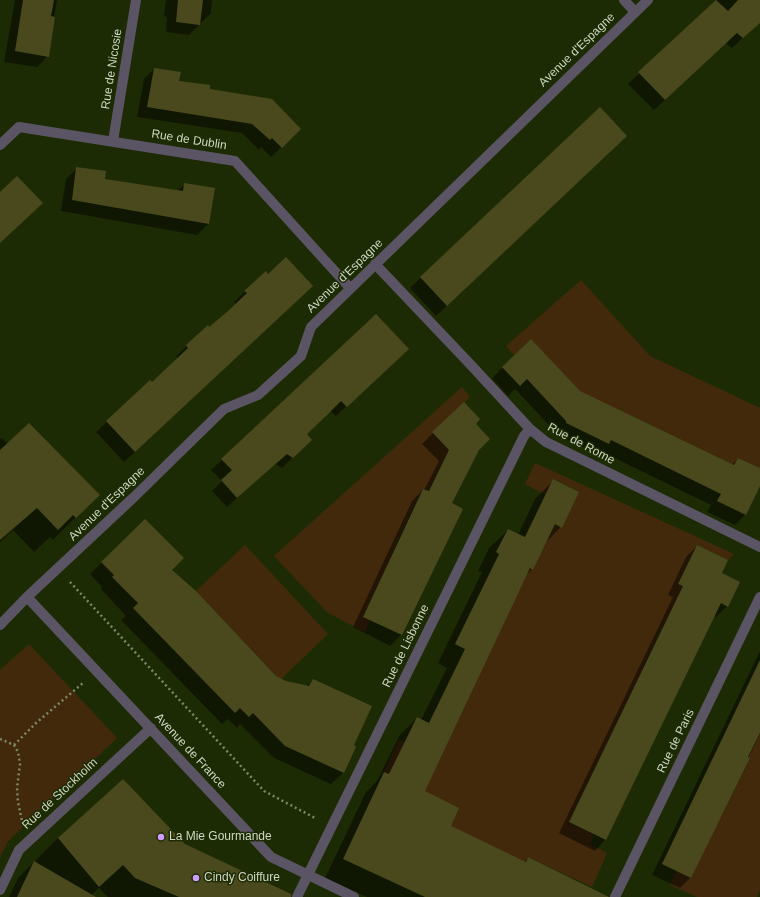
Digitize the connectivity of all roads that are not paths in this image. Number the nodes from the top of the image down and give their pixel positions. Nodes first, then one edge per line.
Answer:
1 (136, 0) edge
2 (624, 0) edge
3 (648, 0) edge
4 (635, 12) junction
5 (113, 142) junction
6 (0, 145) edge
7 (375, 264) junction
8 (350, 288) junction
9 (530, 429) junction
10 (760, 548) edge
11 (26, 596) junction
12 (760, 597) edge
13 (0, 625) edge
14 (151, 728) junction
15 (308, 875) junction
16 (0, 890) edge
17 (297, 897) edge
18 (354, 897) edge
19 (615, 897) edge

1 - 5 street, Rue de Nicosie
2 - 4 street
3 - 4 street, Avenue d'Espagne
4 - 7 street, Avenue d'Espagne
5 - 6 street, Rue de Dublin
5 - 8 street, Rue de Dublin
7 - 8 street, Avenue d'Espagne
7 - 9 street, Rue de Rome
8 - 11 street, Avenue d'Espagne
9 - 10 street, Rue de Rome
9 - 15 street, Rue de Lisbonne
11 - 13 street, Avenue d'Espagne
11 - 14 street, Avenue de France
12 - 19 street, Rue de Paris
14 - 15 street, Avenue de France
14 - 16 street, Rue de Stockholm
15 - 17 street, Rue de Lisbonne
15 - 18 street, Avenue de France

